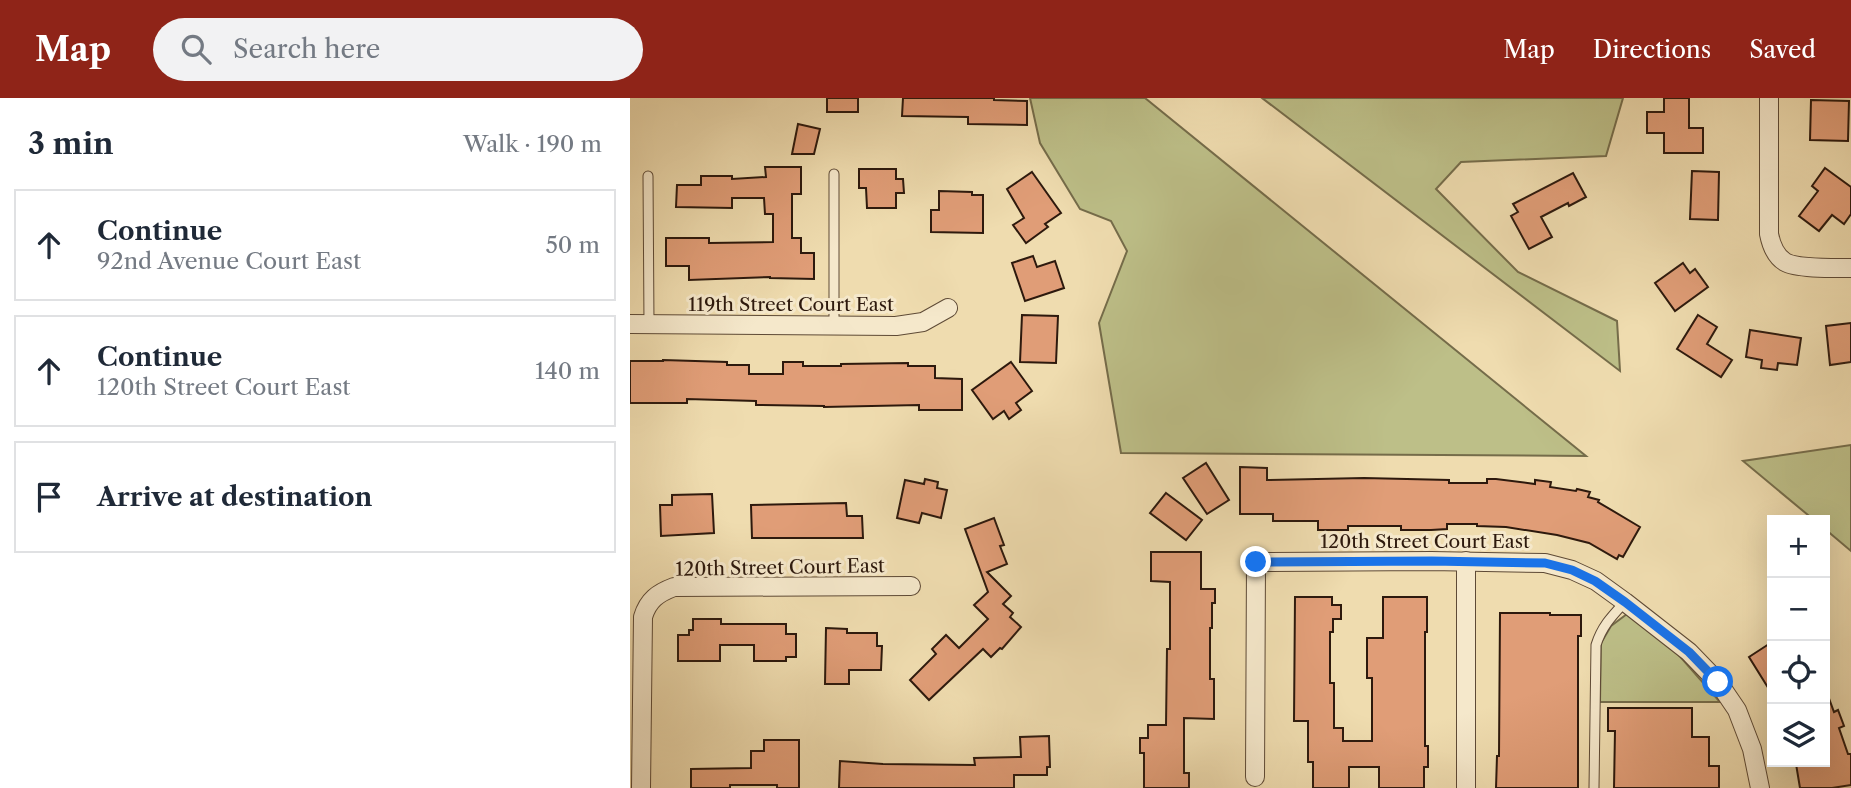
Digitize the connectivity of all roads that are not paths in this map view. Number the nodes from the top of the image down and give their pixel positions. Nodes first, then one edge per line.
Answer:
1 (1769, 98) edge
2 (834, 174) dead end
3 (648, 176) dead end
4 (1851, 268) edge
5 (948, 308) dead end
6 (630, 324) edge
7 (649, 324) junction
8 (834, 326) junction
9 (1466, 561) junction
10 (911, 586) dead end
11 (1625, 602) junction
12 (1255, 777) dead end
13 (641, 788) edge
14 (1465, 788) edge
15 (1594, 788) edge
16 (1760, 788) edge

1 - 4 street
2 - 8 lane
3 - 7 lane
5 - 8 street, 119th Street Court East
6 - 7 street, 119th Street Court East
7 - 8 street, 119th Street Court East
9 - 11 street, 120th Street Court East
9 - 12 street, 120th Street Court East
9 - 14 street
10 - 13 street, 120th Street Court East
11 - 15 lane
11 - 16 street, 120th Street Court East

